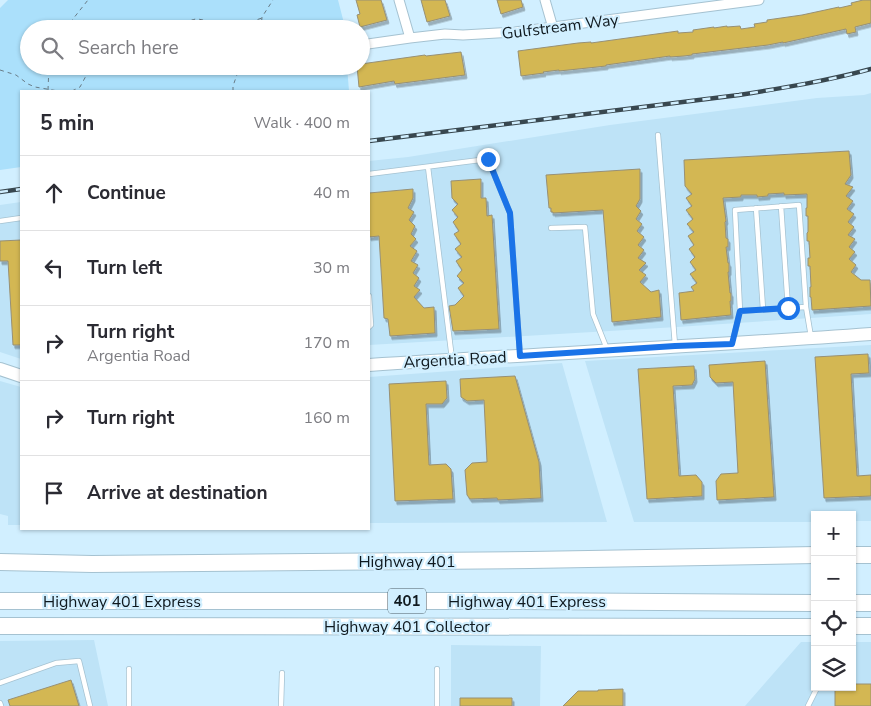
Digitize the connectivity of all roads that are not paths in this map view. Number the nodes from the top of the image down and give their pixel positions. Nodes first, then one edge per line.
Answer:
1 (399, 0) edge
2 (545, 0) edge
3 (759, 0) edge
4 (553, 28) junction
5 (410, 38) junction
6 (370, 44) edge
7 (658, 135) dead end
8 (428, 167) junction
9 (370, 174) edge
10 (781, 206) junction
11 (756, 208) junction
12 (20, 218) edge
13 (0, 221) edge
14 (551, 228) dead end
15 (806, 307) junction
16 (788, 308) junction
17 (763, 310) junction
18 (740, 311) junction
19 (871, 334) edge
20 (812, 339) junction
21 (732, 344) junction
22 (675, 346) junction
23 (608, 351) junction
24 (520, 356) junction
25 (452, 359) junction
26 (370, 365) edge
27 (0, 368) edge
28 (20, 376) edge
29 (811, 555) edge
30 (856, 555) edge
31 (871, 555) edge
32 (0, 562) edge
33 (0, 601) edge
34 (811, 603) edge
35 (856, 603) edge
36 (871, 603) edge
37 (0, 626) edge
38 (811, 626) edge
39 (856, 626) edge
40 (871, 626) edge
41 (129, 669) dead end
42 (437, 669) dead end
43 (282, 673) dead end
44 (0, 683) edge
45 (816, 691) edge
46 (90, 706) edge
47 (129, 706) edge
48 (281, 706) edge
49 (437, 706) edge
50 (808, 706) edge

1 - 5 street
2 - 4 street
3 - 4 street, Gulfstream Way
4 - 5 street, Gulfstream Way
5 - 6 street, Gulfstream Way
7 - 22 lane
8 - 9 lane
8 - 24 lane
8 - 25 lane
10 - 11 lane
10 - 15 lane
10 - 16 lane
11 - 17 lane
11 - 18 lane
12 - 13 lane
14 - 23 lane
15 - 16 lane
15 - 20 lane
16 - 17 lane
17 - 18 lane
18 - 21 lane
19 - 20 street, Argentia Road
20 - 21 street, Argentia Road
21 - 22 street, Argentia Road
22 - 23 street, Argentia Road
23 - 24 street, Argentia Road
24 - 25 street, Argentia Road
25 - 26 street, Argentia Road
27 - 28 street
29 - 32 highway, Highway 401
30 - 31 highway
33 - 34 highway, Highway 401 Express / 401
35 - 36 highway
37 - 38 highway, Highway 401 Collector / 401
39 - 40 highway
41 - 47 lane
42 - 49 lane
43 - 48 lane
44 - 46 lane
45 - 50 lane

